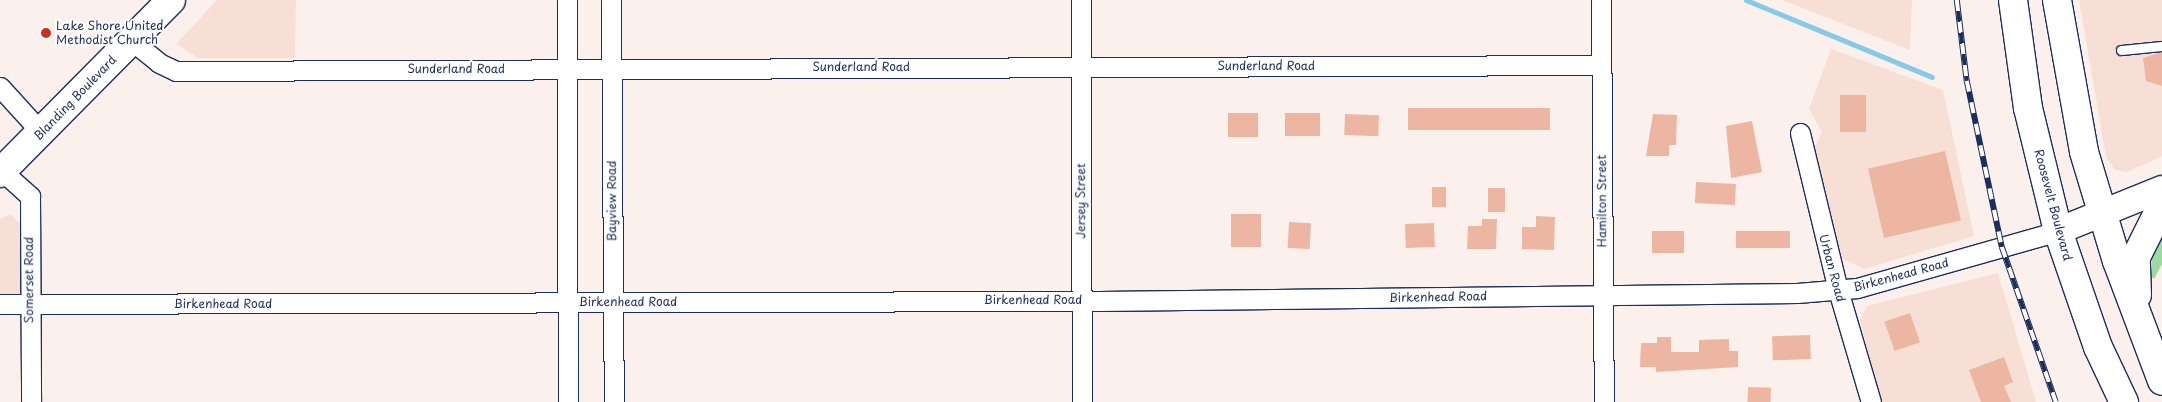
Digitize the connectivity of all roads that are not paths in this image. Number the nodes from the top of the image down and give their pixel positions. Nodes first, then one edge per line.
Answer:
1 (171, 0) edge
2 (567, 0) edge
3 (611, 0) edge
4 (1081, 0) edge
5 (1601, 0) edge
6 (2013, 0) edge
7 (2057, 0) edge
8 (131, 40) junction
9 (2162, 46) edge
10 (2121, 50) dead end
11 (1601, 64) junction
12 (1082, 67) junction
13 (566, 68) junction
14 (612, 68) junction
15 (0, 87) edge
16 (41, 132) junction
17 (1800, 133) dead end
18 (1, 172) edge
19 (2162, 189) edge
20 (2162, 205) edge
21 (2102, 215) junction
22 (2058, 231) junction
23 (1838, 290) junction
24 (1603, 295) junction
25 (1080, 300) junction
26 (567, 302) junction
27 (613, 302) junction
28 (0, 304) edge
29 (30, 304) junction
30 (2142, 326) junction
31 (2162, 381) edge
32 (31, 402) edge
33 (568, 402) edge
34 (614, 402) edge
35 (1082, 402) edge
36 (1604, 402) edge
37 (1871, 402) edge
38 (2124, 402) edge

1 - 8 main road, Blanding Boulevard
2 - 13 street
3 - 14 street, Bayview Road
4 - 12 street, Jersey Street
5 - 11 street, Hamilton Street
6 - 22 main road, Roosevelt Boulevard
7 - 21 main road
8 - 13 street, Sunderland Road
8 - 16 main road, Blanding Boulevard
9 - 10 lane
11 - 12 street, Sunderland Road
11 - 24 street, Hamilton Street
12 - 14 street, Sunderland Road
12 - 25 street, Jersey Street
13 - 14 street, Sunderland Road
13 - 26 street
14 - 27 street, Bayview Road
15 - 16 street
16 - 18 main road, Blanding Boulevard
17 - 23 street, Urban Road
18 - 29 street, Somerset Road
19 - 21 street
20 - 30 main road
21 - 22 street
21 - 30 main road
22 - 23 street, Birkenhead Road
22 - 38 main road, Roosevelt Boulevard
23 - 24 street, Birkenhead Road
23 - 37 street, Urban Road
24 - 25 street, Birkenhead Road
24 - 36 street, Hamilton Street
25 - 27 street, Birkenhead Road
25 - 35 street, Jersey Street
26 - 27 street, Birkenhead Road
26 - 29 street, Birkenhead Road
26 - 33 street
27 - 34 street, Bayview Road
28 - 29 street, Birkenhead Road
29 - 32 street, Somerset Road
30 - 31 main road

